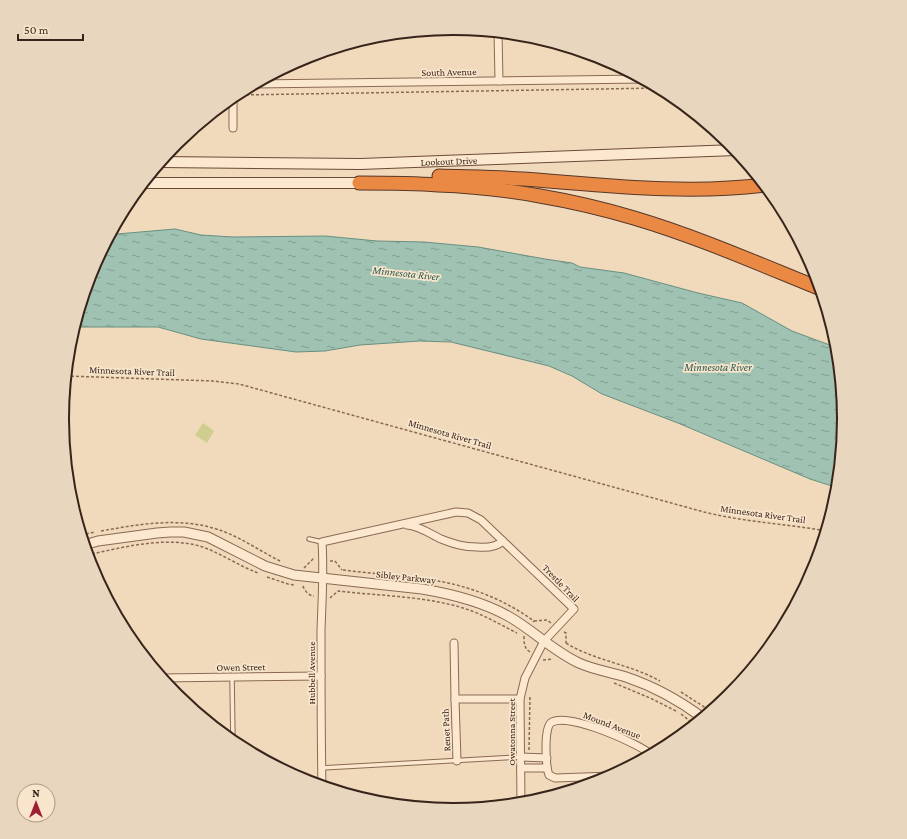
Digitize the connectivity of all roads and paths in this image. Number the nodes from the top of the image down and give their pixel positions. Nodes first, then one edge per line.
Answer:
1 (498, 38) edge
2 (632, 79) edge
3 (499, 81) junction
4 (267, 84) edge
5 (648, 88) edge
6 (247, 96) edge
7 (234, 104) edge
8 (233, 128) dead end
9 (727, 150) edge
10 (168, 162) edge
11 (359, 183) junction
12 (149, 184) edge
13 (760, 186) edge
14 (814, 286) edge
15 (71, 376) edge
16 (401, 525) junction
17 (822, 530) edge
18 (309, 538) dead end
19 (503, 541) junction
20 (322, 542) junction
21 (89, 544) edge
22 (93, 554) edge
23 (261, 574) dead end
24 (267, 577) dead end
25 (322, 579) junction
26 (296, 585) dead end
27 (303, 585) dead end
28 (322, 597) junction
29 (518, 633) dead end
30 (524, 637) dead end
31 (544, 641) junction
32 (454, 643) dead end
33 (535, 656) junction
34 (553, 659) dead end
35 (321, 676) junction
36 (232, 677) junction
37 (169, 678) edge
38 (613, 683) dead end
39 (530, 694) dead end
40 (455, 699) junction
41 (520, 699) junction
42 (699, 716) edge
43 (691, 722) edge
44 (233, 734) edge
45 (648, 751) edge
46 (521, 757) junction
47 (529, 758) junction
48 (547, 758) junction
49 (458, 761) junction
50 (322, 768) junction
51 (521, 768) junction
52 (547, 768) junction
53 (597, 777) edge
54 (322, 781) edge
55 (521, 798) edge

1 - 3 street
2 - 3 street, South Avenue
3 - 4 street, South Avenue
5 - 6 path
7 - 8 street
9 - 10 main road, Lookout Drive
11 - 12 main road
11 - 13 highway
11 - 14 highway
15 - 17 path, Minnesota River Trail
16 - 19 street, Trestle Trail
16 - 19 street, Trestle Trail
16 - 20 street, Trestle Trail
18 - 20 lane
19 - 31 street, Trestle Trail
20 - 25 street, Hubbell Avenue
21 - 25 street, Sibley Parkway
22 - 23 path
24 - 26 path
25 - 28 street, Hubbell Avenue
25 - 31 street, Sibley Parkway
27 - 28 path
28 - 29 path
28 - 35 street, Hubbell Avenue
30 - 33 path
31 - 33 street, Owatonna Street
31 - 42 street, Sibley Parkway
32 - 40 street, Renet Path
33 - 34 path
33 - 41 street, Owatonna Street
35 - 36 street, Owen Street
35 - 50 street, Hubbell Avenue
36 - 37 street, Owen Street
36 - 44 lane
38 - 43 path
39 - 47 path
40 - 41 street, Renet Path
40 - 49 street, Renet Path
41 - 46 street, Owatonna Street
45 - 48 street, Mound Avenue
46 - 47 street
46 - 49 lane
46 - 51 street, Owatonna Street
47 - 48 street
48 - 52 street, Mound Avenue
49 - 50 lane
50 - 54 street, Hubbell Avenue
51 - 52 street
51 - 55 street, Owatonna Street
52 - 53 street

